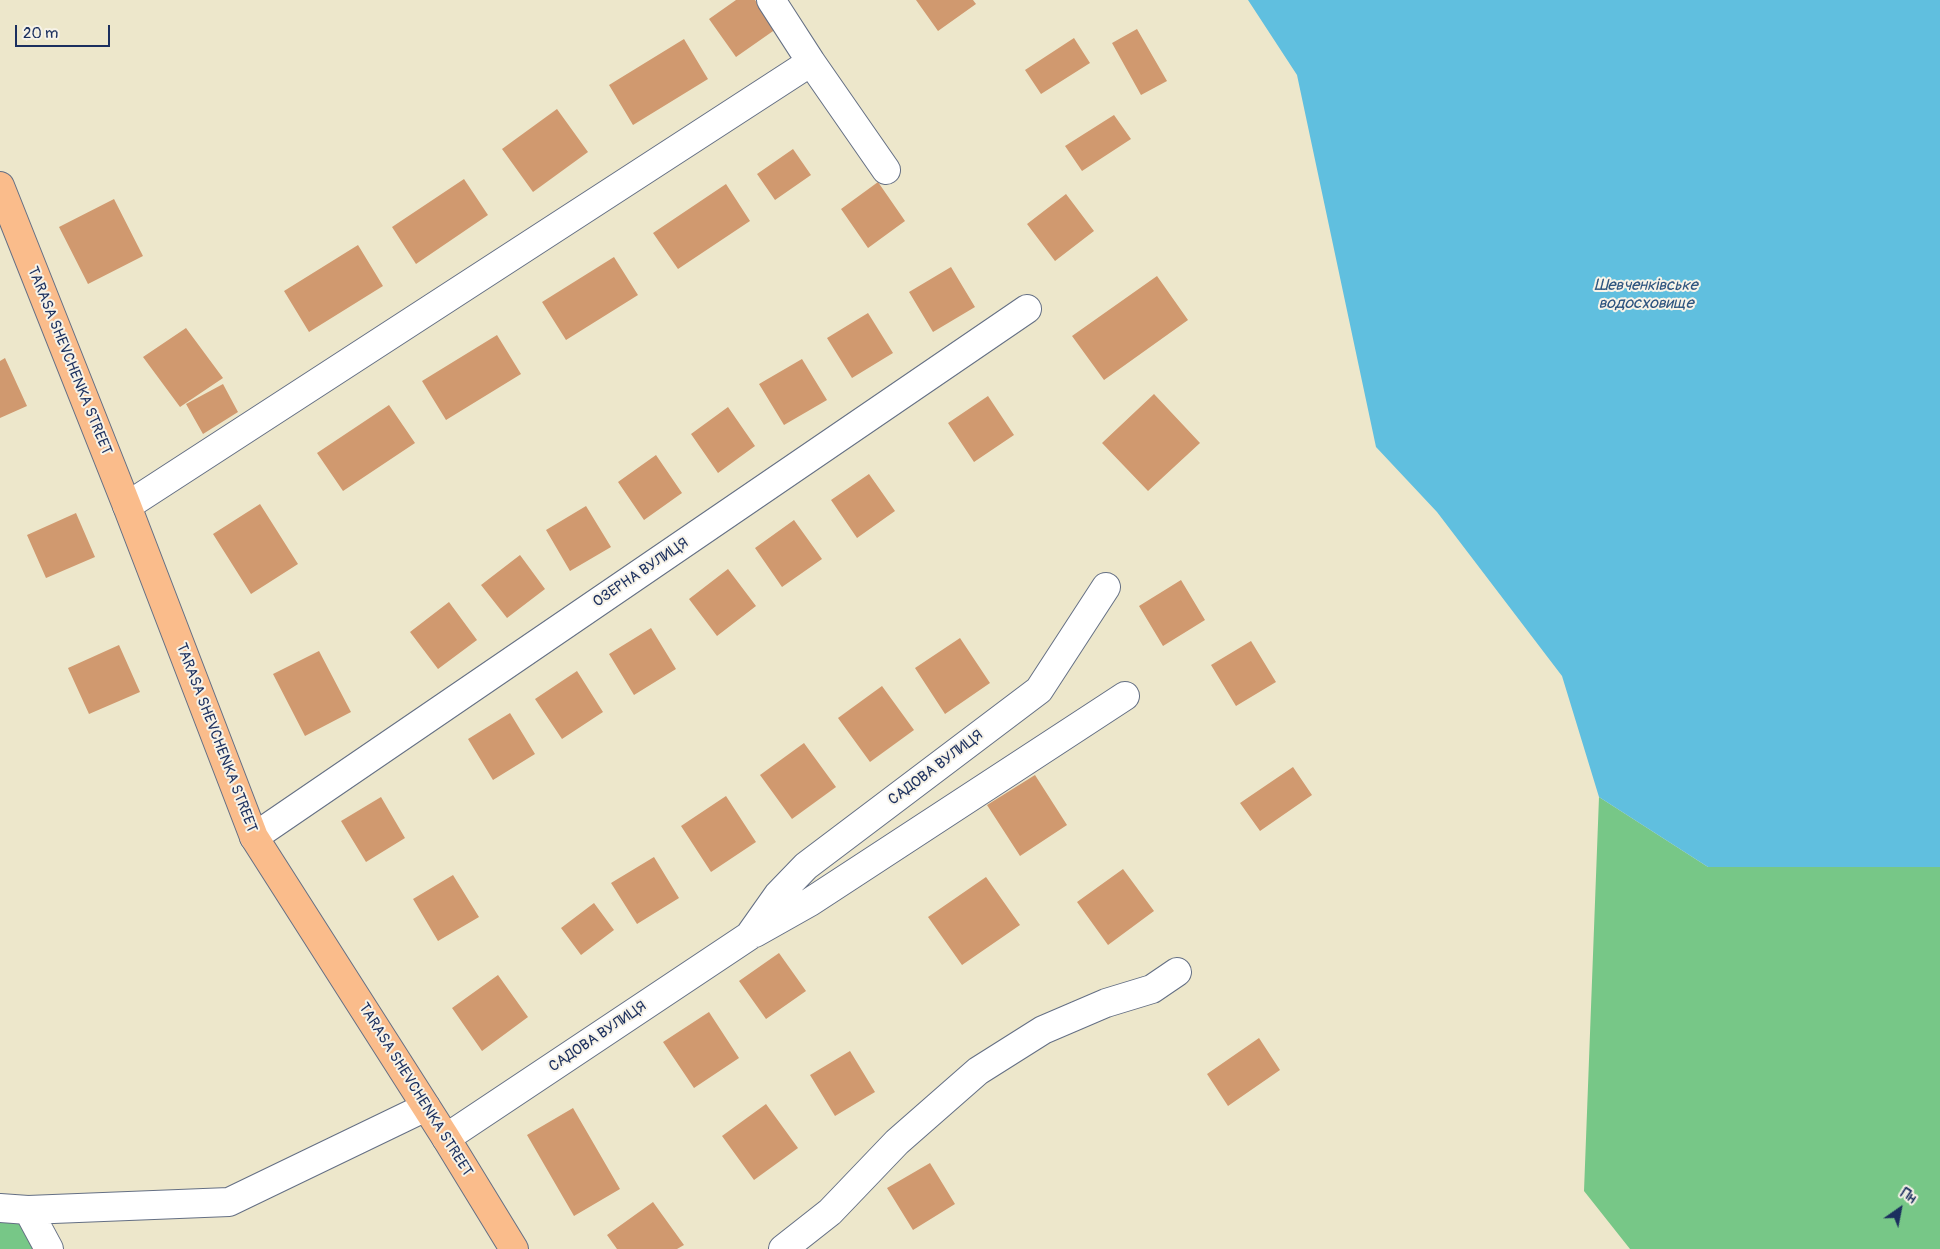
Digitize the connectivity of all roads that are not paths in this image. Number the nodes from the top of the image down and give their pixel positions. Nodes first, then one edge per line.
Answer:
1 (771, 0) edge
2 (811, 62) junction
3 (886, 170) dead end
4 (0, 186) edge
5 (1027, 309) dead end
6 (127, 506) junction
7 (1106, 587) dead end
8 (1125, 696) dead end
9 (254, 837) junction
10 (749, 936) junction
11 (1177, 972) dead end
12 (426, 1107) junction
13 (446, 1138) junction
14 (0, 1208) edge
15 (28, 1210) junction
16 (49, 1249) edge
17 (514, 1249) edge
18 (782, 1249) edge

1 - 2 street
2 - 3 street
2 - 6 street
4 - 6 main road, TARASA SHEVCHENKA STREET
5 - 9 street, ОЗЕРНА ВУЛИЦЯ
6 - 9 main road, TARASA SHEVCHENKA STREET
7 - 10 street, САДОВА ВУЛИЦЯ
8 - 10 street, САДОВА ВУЛИЦЯ
9 - 12 main road, TARASA SHEVCHENKA STREET
10 - 13 street, САДОВА ВУЛИЦЯ
11 - 18 street
12 - 13 main road, TARASA SHEVCHENKA STREET
12 - 15 street
13 - 17 main road, TARASA SHEVCHENKA STREET
14 - 15 street
15 - 16 street

